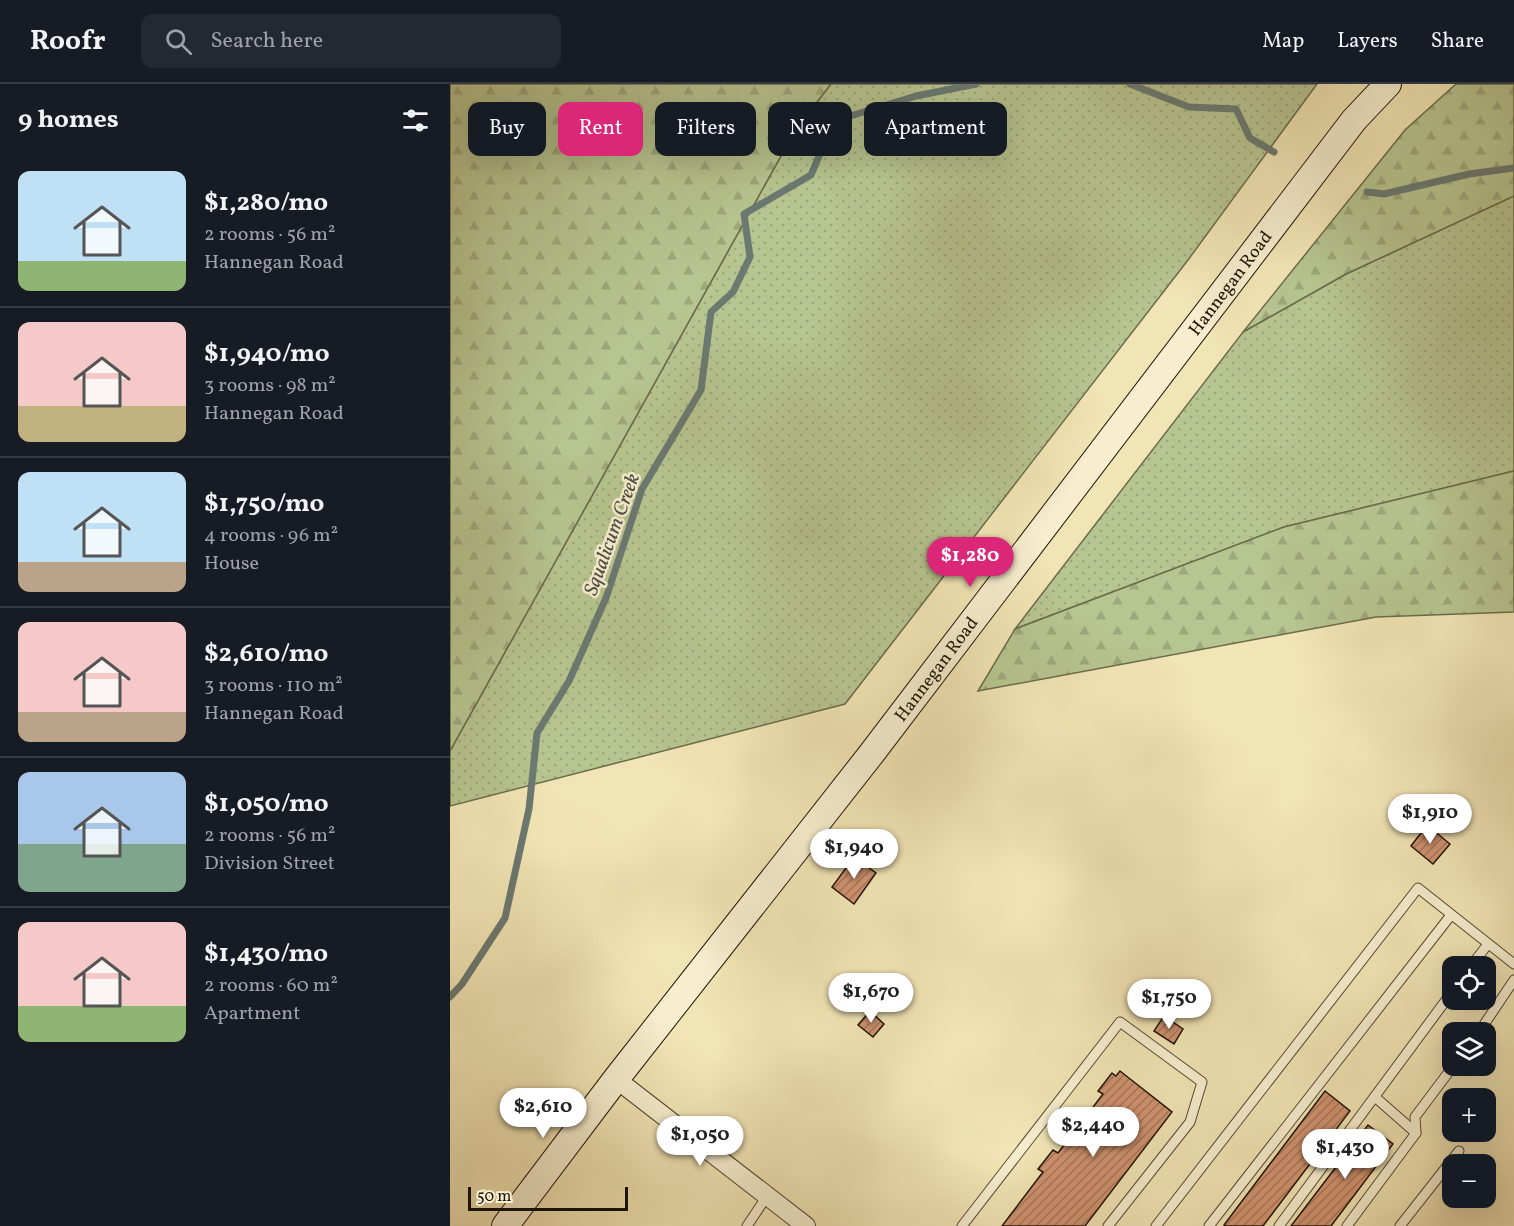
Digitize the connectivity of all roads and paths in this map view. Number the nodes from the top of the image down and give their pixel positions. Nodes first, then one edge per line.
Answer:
1 (1388, 84) edge
2 (1451, 915) junction
3 (1488, 944) junction
4 (1479, 956) edge
5 (1514, 964) edge
6 (1514, 980) edge
7 (1442, 1006) edge
8 (1486, 1022) edge
9 (1446, 1076) edge
10 (616, 1079) junction
11 (1375, 1097) junction
12 (1416, 1133) junction
13 (1459, 1151) dead end
14 (767, 1196) junction
15 (1160, 1224) edge
16 (1405, 1224) edge
17 (505, 1226) edge
18 (747, 1226) edge
19 (806, 1226) edge
20 (962, 1226) edge
21 (1108, 1226) edge
22 (1209, 1226) edge
23 (1279, 1226) edge
24 (1347, 1226) edge

1 - 10 main road, Hannegan Road
2 - 3 lane
2 - 15 lane
2 - 22 lane
3 - 4 lane
3 - 5 lane
6 - 8 lane
7 - 11 lane
9 - 12 lane
10 - 14 street
10 - 17 main road, Hannegan Road
11 - 12 lane
11 - 23 lane
12 - 24 lane
13 - 16 lane
14 - 18 lane
14 - 19 street
20 - 21 lane

